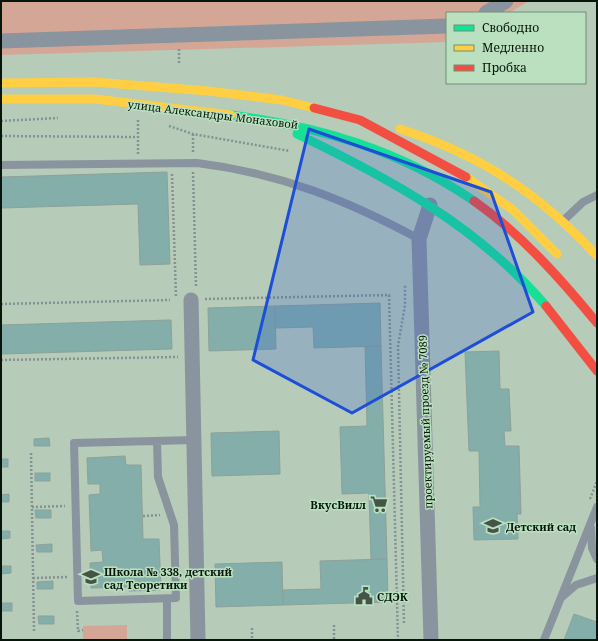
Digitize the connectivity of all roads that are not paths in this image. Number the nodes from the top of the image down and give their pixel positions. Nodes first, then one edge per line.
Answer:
1 (506, 1) edge
2 (488, 12) edge
3 (446, 26) edge
4 (1, 41) edge
5 (1, 83) edge
6 (1, 99) edge
7 (261, 118) junction
8 (360, 120) junction
9 (1, 165) edge
10 (597, 195) edge
11 (430, 205) junction
12 (564, 220) junction
13 (419, 239) junction
14 (597, 256) edge
15 (563, 260) dead end
16 (191, 300) road end
17 (597, 323) edge
18 (597, 371) edge
19 (194, 440) junction
20 (157, 441) junction
21 (597, 507) edge
22 (591, 523) junction
23 (597, 559) edge
24 (597, 578) edge
25 (167, 599) junction
26 (560, 599) junction
27 (167, 640) edge
28 (198, 640) edge
29 (431, 640) edge
30 (544, 640) edge

1 - 2 street
3 - 4 street
5 - 8 main road, улица Александры Монаховой
6 - 7 main road, улица Александры Монаховой
7 - 11 main road
7 - 17 main road, улица Александры Монаховой
8 - 12 main road
8 - 15 main road, улица Александры Монаховой
9 - 13 lane
10 - 12 lane
11 - 13 street, проектируемый проезд № 7089
11 - 18 main road
12 - 14 main road
13 - 29 street, проектируемый проезд № 7089
16 - 19 street
19 - 20 lane
19 - 28 street
20 - 25 lane
20 - 25 lane
21 - 22 lane
22 - 23 lane
22 - 26 lane
24 - 26 lane
25 - 27 lane
26 - 30 lane

